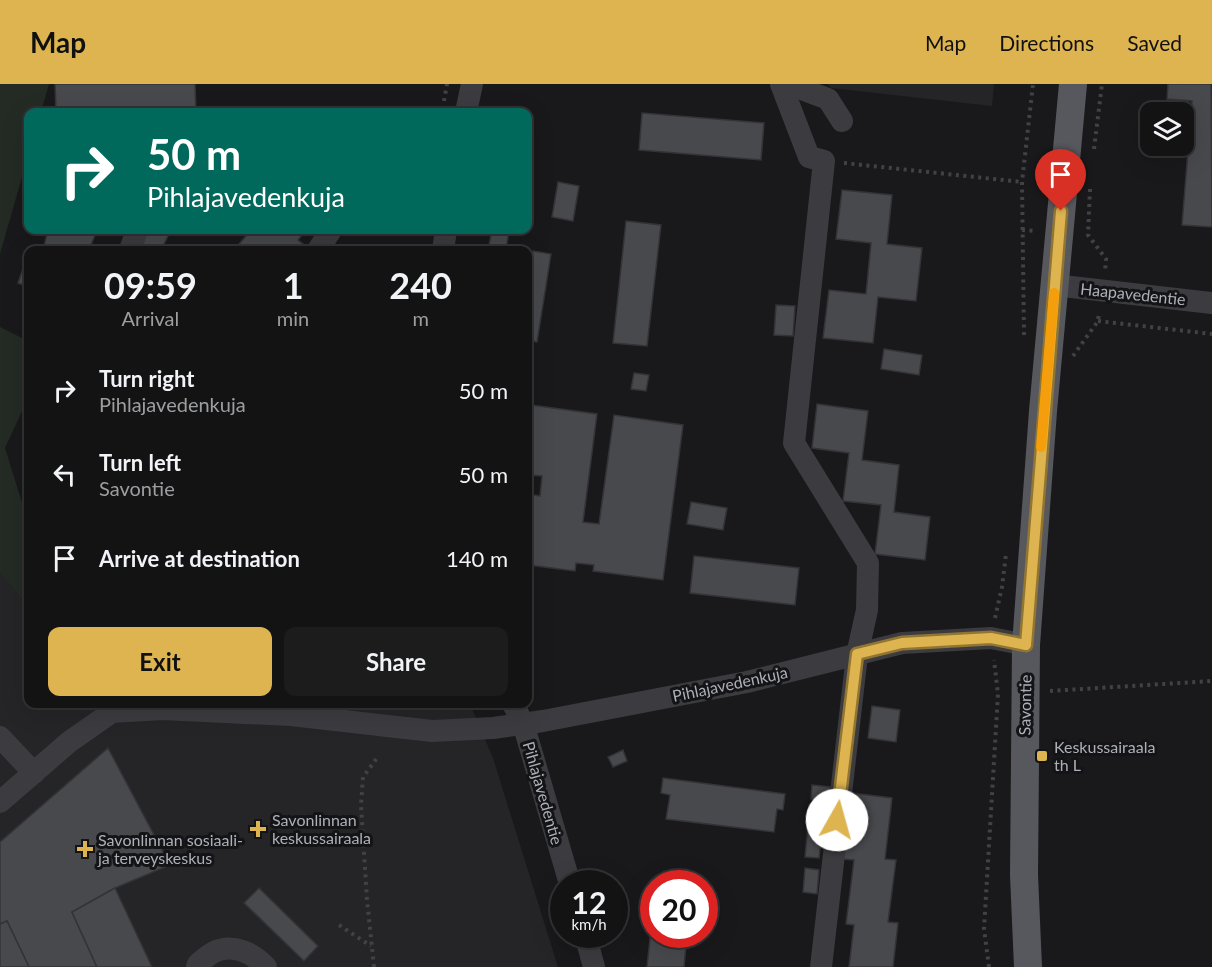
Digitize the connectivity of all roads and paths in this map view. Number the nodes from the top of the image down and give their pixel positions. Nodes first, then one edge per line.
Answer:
1 (472, 84) edge
2 (781, 84) edge
3 (788, 84) edge
4 (1073, 84) edge
5 (1102, 84) edge
6 (467, 108) edge
7 (842, 121) dead end
8 (1093, 152) dead end
9 (824, 161) junction
10 (1022, 182) dead end
11 (1090, 185) dead end
12 (1054, 285) junction
13 (1103, 291) junction
14 (1212, 303) edge
15 (1098, 321) junction
16 (1212, 334) edge
17 (1073, 356) dead end
18 (1026, 645) junction
19 (857, 654) junction
20 (1212, 681) edge
21 (1040, 692) dead end
22 (518, 713) edge
23 (0, 737) edge
24 (377, 758) dead end
25 (34, 773) junction
26 (0, 802) edge
27 (566, 870) edge
28 (339, 925) dead end
29 (372, 946) junction
30 (589, 948) edge
31 (197, 967) edge
32 (267, 967) edge
33 (374, 967) edge
34 (594, 967) edge
35 (821, 967) edge
36 (1028, 967) edge

1 - 6 street
2 - 9 street
3 - 7 street
4 - 12 main road, Savontie
5 - 8 path
9 - 10 path
9 - 19 street
11 - 13 path
12 - 13 street, Haapavedentie
12 - 18 main road, Savontie
13 - 14 street, Haapavedentie
13 - 15 path
15 - 16 path
15 - 17 path
18 - 19 street, Pihlajavedenkuja
18 - 36 main road, Savontie
19 - 22 street, Pihlajavedenkuja
19 - 35 street
20 - 21 path
22 - 25 street, Pihlajavedenkuja
22 - 27 street, Pihlajavedentie
23 - 25 street
24 - 29 path
25 - 26 street, Pihlajavedenkuja
28 - 29 path
29 - 33 path
30 - 34 street
31 - 32 street

